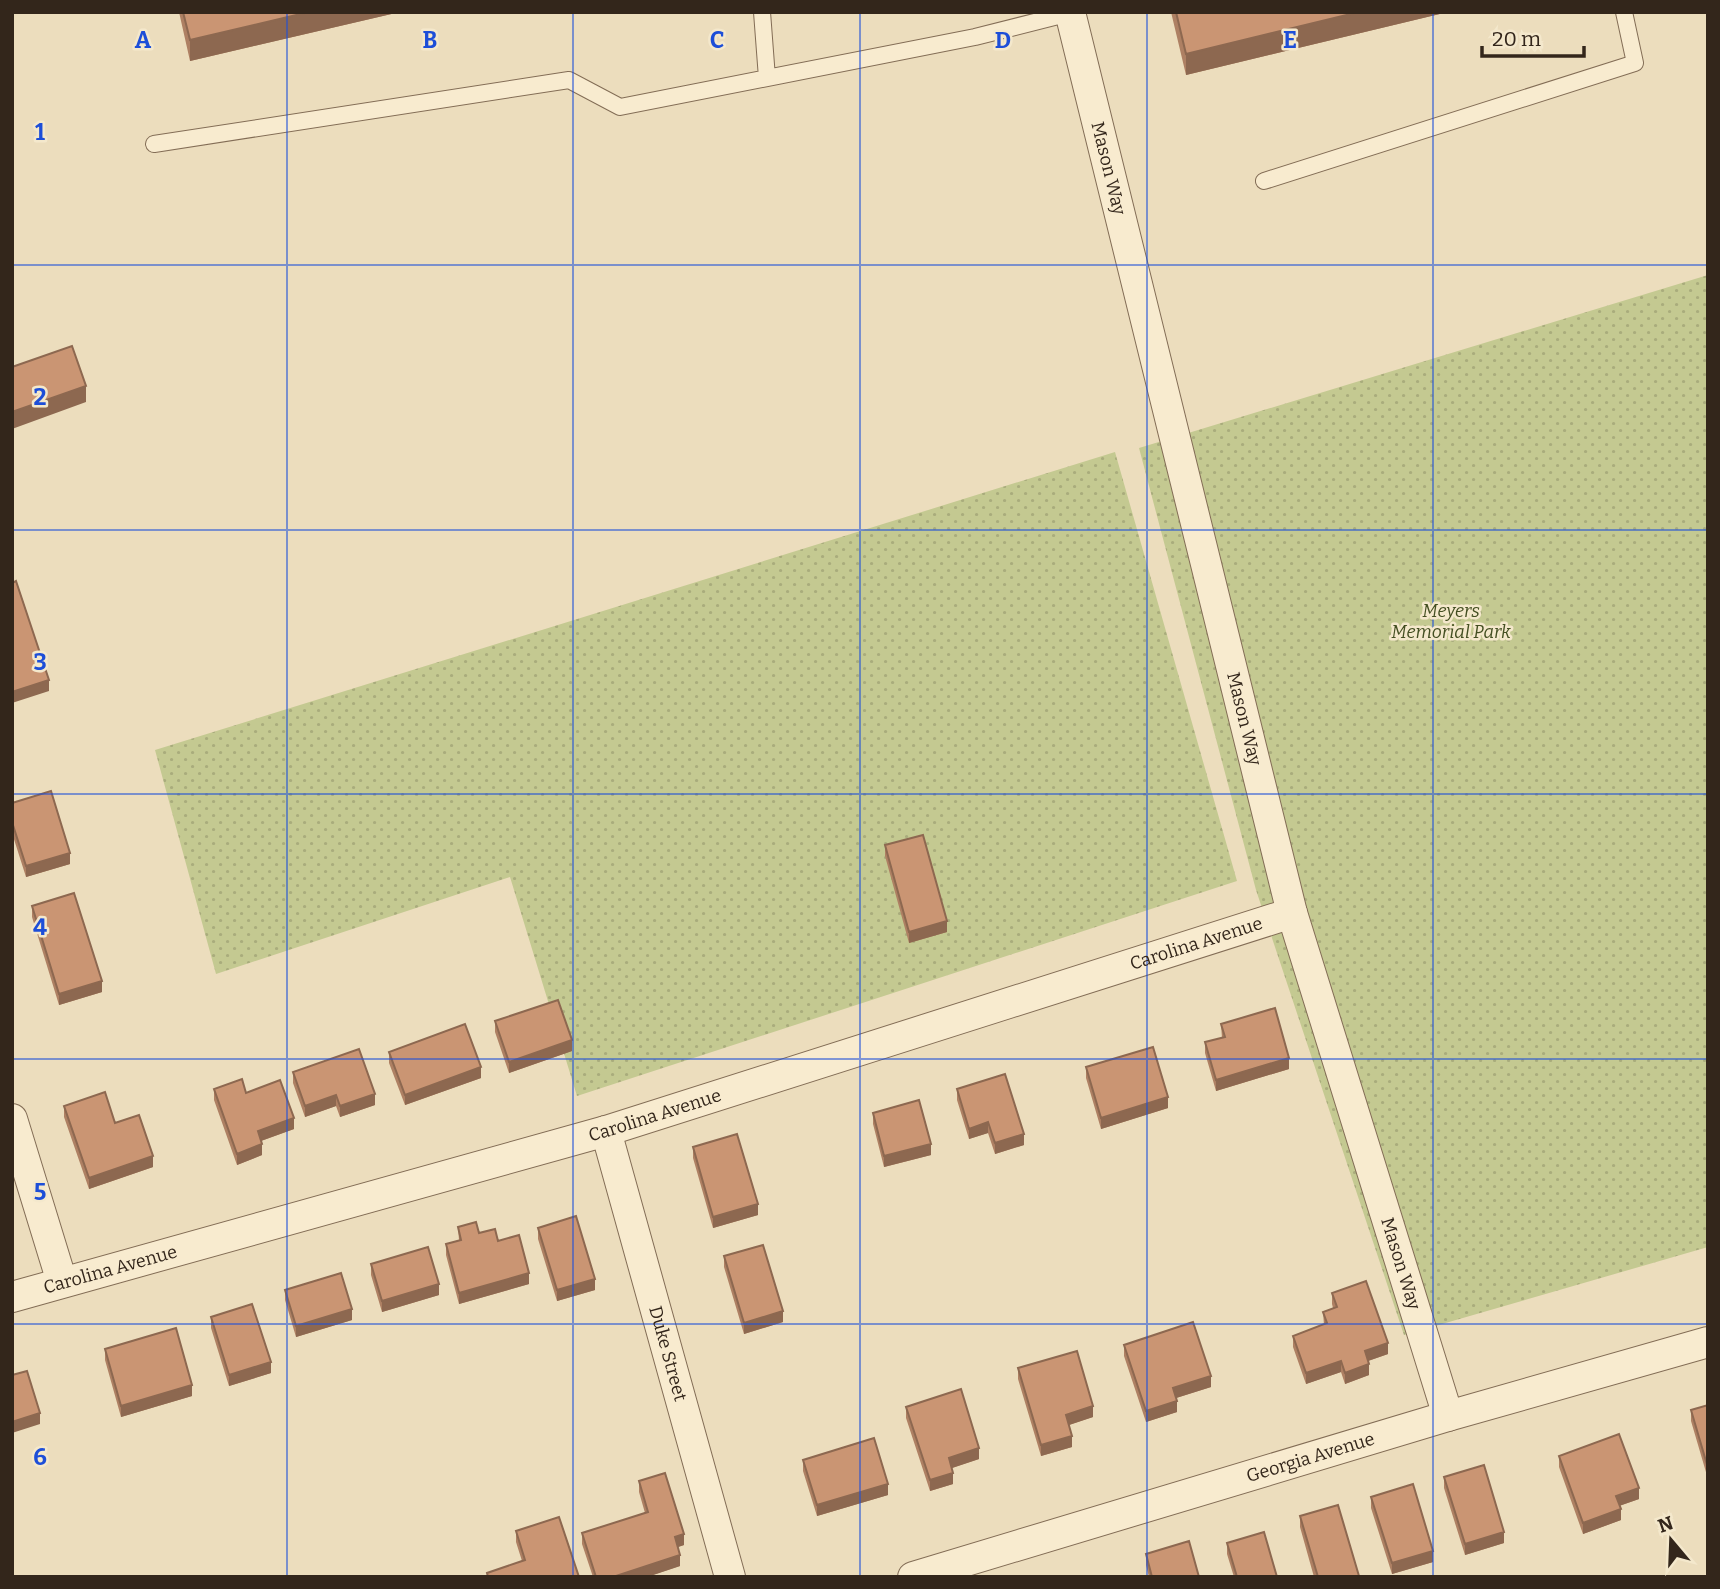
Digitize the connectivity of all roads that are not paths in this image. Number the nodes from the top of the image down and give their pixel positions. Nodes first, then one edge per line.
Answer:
1 (762, 12) edge
2 (1624, 12) edge
3 (1070, 13) edge
4 (767, 78) junction
5 (154, 144) dead end
6 (1264, 181) dead end
7 (1292, 914) junction
8 (12, 1119) edge
9 (606, 1131) junction
10 (62, 1282) junction
11 (12, 1297) edge
12 (1708, 1342) edge
13 (1448, 1416) junction
14 (730, 1577) edge
15 (913, 1577) edge

1 - 4 lane
2 - 6 lane
3 - 4 lane
3 - 7 street, Mason Way
4 - 5 lane
7 - 9 street, Carolina Avenue
7 - 13 street, Mason Way
8 - 10 street
9 - 10 street, Carolina Avenue
9 - 14 street, Duke Street
10 - 11 street, Carolina Avenue
12 - 13 street, Georgia Avenue
13 - 15 street, Georgia Avenue

